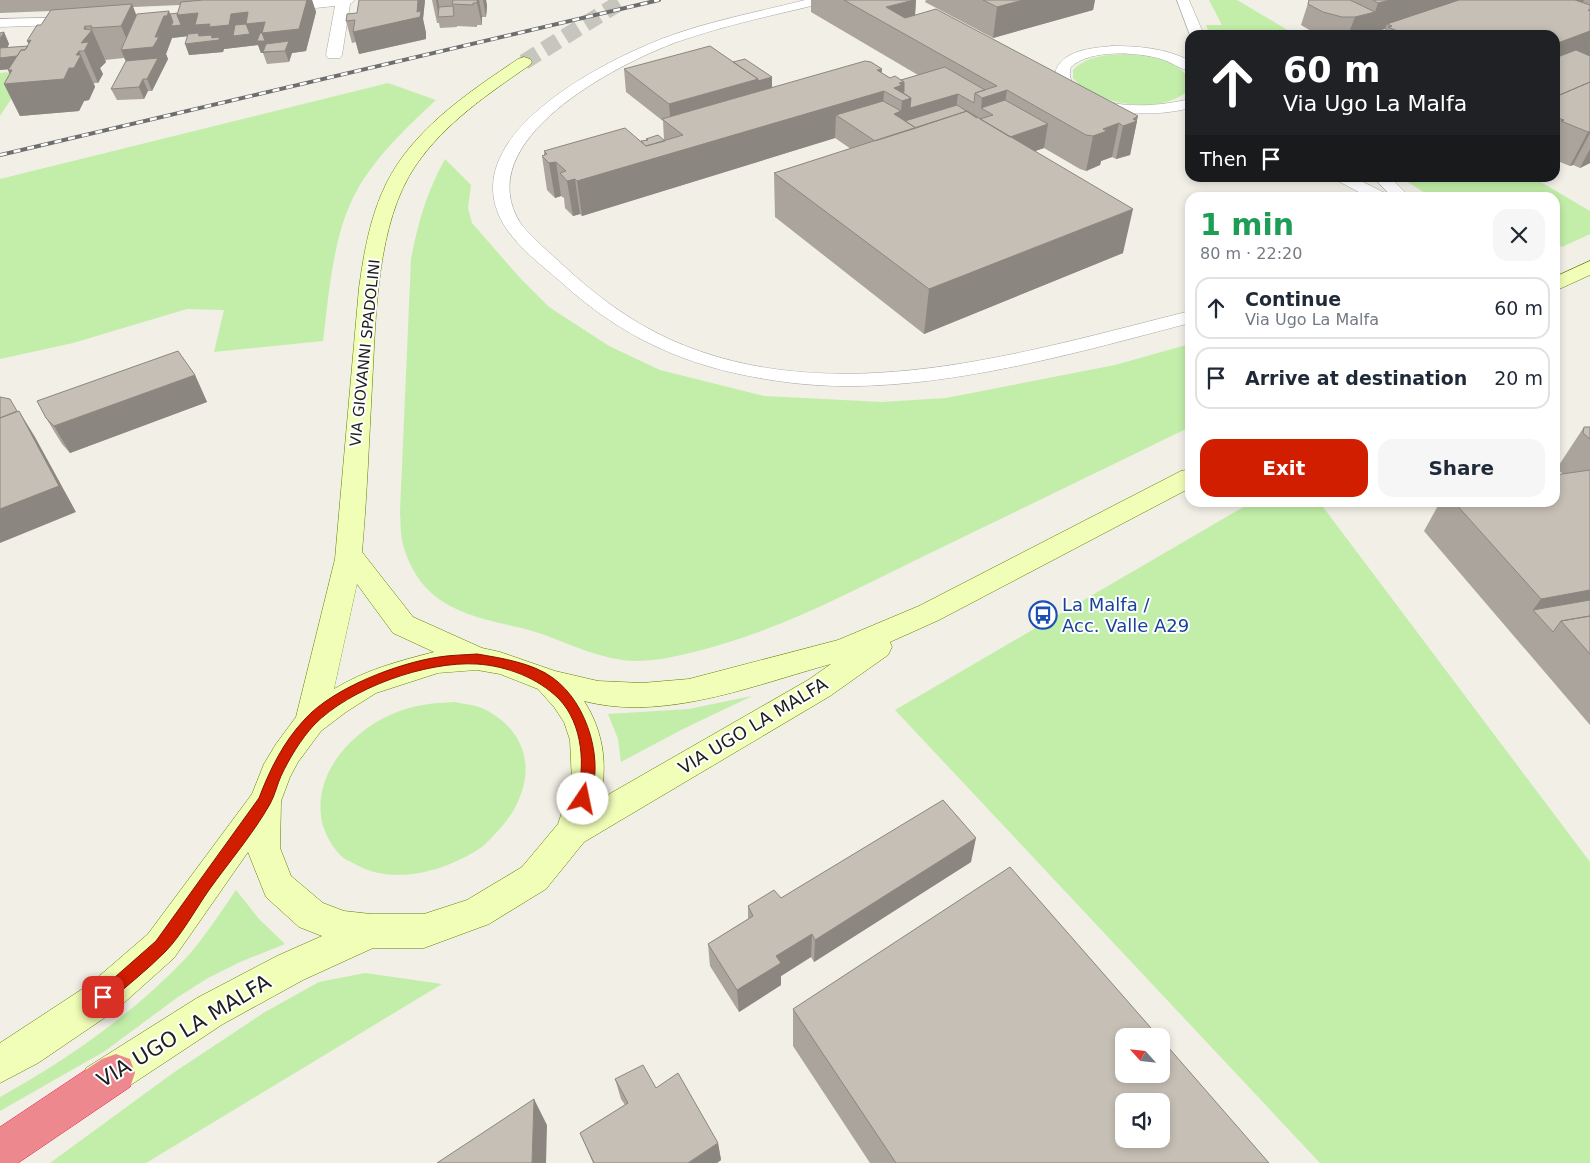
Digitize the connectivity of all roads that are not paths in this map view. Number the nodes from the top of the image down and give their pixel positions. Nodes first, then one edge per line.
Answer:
1 (343, 0) edge
2 (348, 0) edge
3 (820, 0) edge
4 (1183, 0) edge
5 (325, 1) edge
6 (265, 9) edge
7 (96, 20) edge
8 (57, 22) junction
9 (0, 23) edge
10 (0, 29) edge
11 (1195, 30) edge
12 (1156, 54) junction
13 (334, 55) dead end
14 (1185, 56) edge
15 (524, 62) tunnel mouth
16 (1185, 64) edge
17 (1185, 105) edge
18 (1352, 182) edge
19 (1386, 182) edge
20 (1371, 192) edge
21 (1397, 192) edge
22 (1590, 266) edge
23 (1560, 281) edge
24 (1185, 318) edge
25 (1185, 480) edge
26 (348, 554) junction
27 (929, 612) junction
28 (477, 659) junction
29 (549, 681) junction
30 (310, 722) junction
31 (265, 800) junction
32 (572, 832) junction
33 (372, 931) junction
34 (0, 1064) edge
35 (116, 1073) junction
36 (0, 1136) edge
37 (0, 1151) edge

1 - 2 street
1 - 5 street
1 - 13 street
3 - 24 lane
4 - 11 lane
5 - 6 street
7 - 8 street
8 - 9 street
8 - 10 street
12 - 14 lane
12 - 16 lane
12 - 17 lane
15 - 26 street, VIA GIOVANNI SPADOLINI
18 - 20 lane
19 - 21 lane
22 - 23 street
25 - 27 street, VIA UGO LA MALFA
26 - 28 street
26 - 30 street, VIA GIOVANNI SPADOLINI
27 - 29 street, VIA UGO LA MALFA
27 - 32 street, VIA UGO LA MALFA
28 - 29 street
28 - 30 street
29 - 32 street
30 - 31 street
31 - 33 street
31 - 34 street
32 - 33 street
33 - 35 street, VIA UGO LA MALFA
35 - 36 street, VIA UGO LA MALFA
35 - 37 highway

